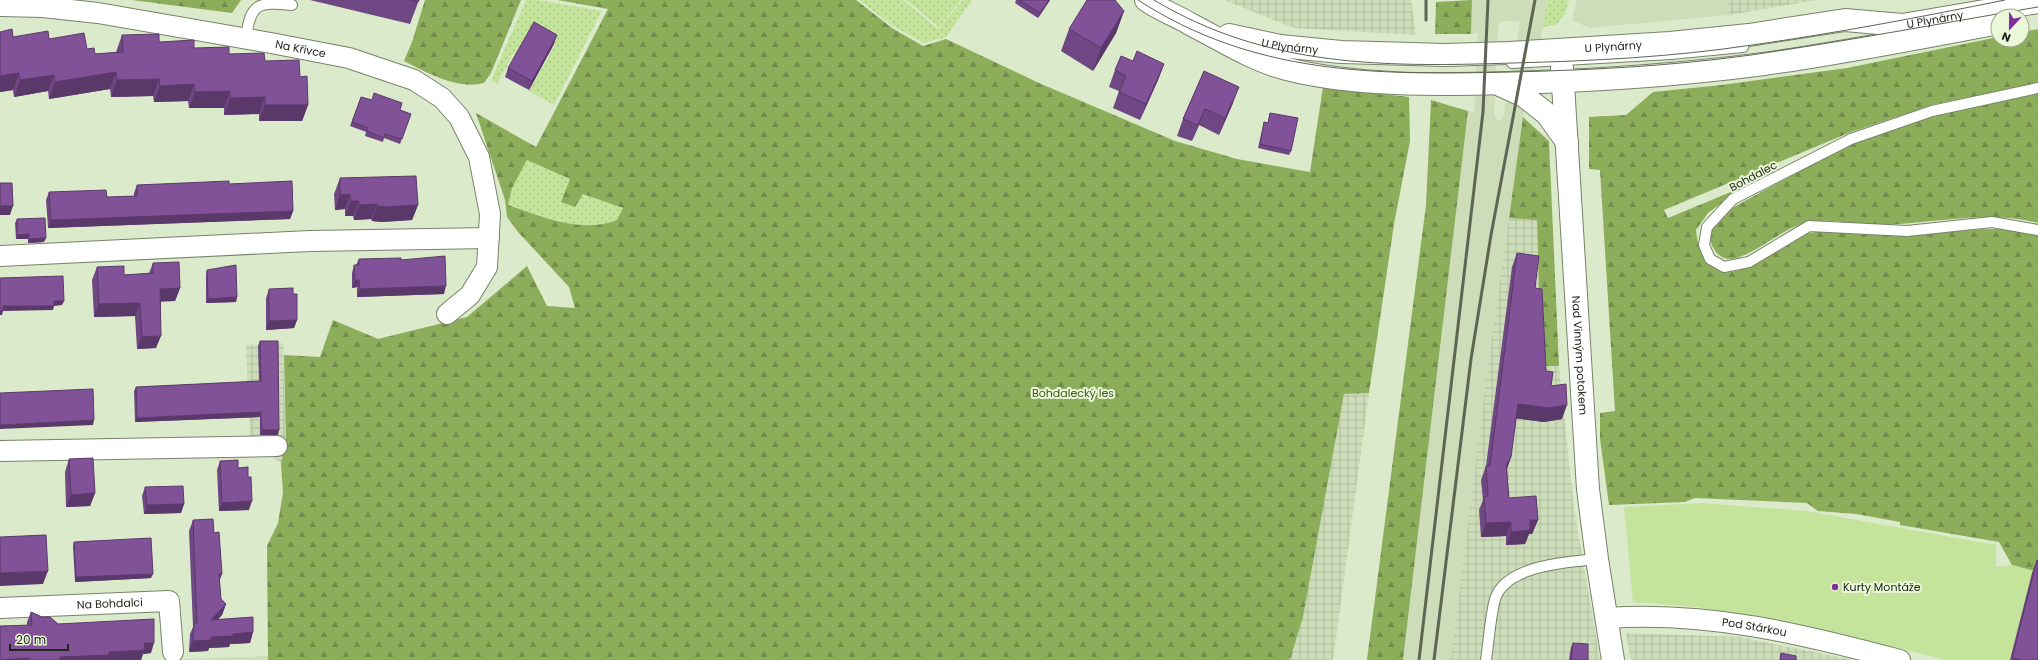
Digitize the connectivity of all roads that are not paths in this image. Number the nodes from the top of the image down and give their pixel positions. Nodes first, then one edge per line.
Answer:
1 (1152, 2) edge
2 (2038, 2) edge
3 (292, 5) dead end
4 (0, 6) edge
5 (1188, 22) junction
6 (1885, 24) junction
7 (1990, 24) edge
8 (1235, 37) junction
9 (1795, 38) dead end
10 (246, 39) junction
11 (1751, 46) dead end
12 (1369, 63) dead end
13 (1562, 64) junction
14 (1437, 65) dead end
15 (1468, 65) dead end
16 (1497, 74) junction
17 (2038, 88) edge
18 (1567, 142) junction
19 (2038, 230) edge
20 (489, 238) junction
21 (0, 256) edge
22 (447, 314) dead end
23 (277, 446) dead end
24 (0, 450) edge
25 (1596, 559) junction
26 (0, 608) edge
27 (1607, 618) junction
28 (174, 652) dead end
29 (1486, 660) edge
30 (1613, 660) edge
31 (1900, 660) edge

1 - 5 street, U Plynárny
2 - 6 street, U Plynárny
3 - 10 lane
4 - 10 street, Na Křivce
5 - 8 street, U Plynárny
5 - 16 street, U Plynárny
6 - 9 lane
6 - 13 street, U Plynárny
7 - 13 street, U Plynárny
8 - 12 lane
8 - 13 street, U Plynárny
10 - 20 street, Na Křivce
11 - 13 lane
13 - 16 street, U Plynárny
13 - 18 street, Nad Vinným potokem
14 - 15 lane
16 - 18 street
17 - 19 lane, Bohdalec
18 - 25 street, Nad Vinným potokem
20 - 21 street
20 - 22 street, Na Křivce
23 - 24 street
25 - 27 street, Nad Vinným potokem
25 - 29 lane
26 - 28 street, Na Bohdalci
27 - 30 street, Nad Vinným potokem
27 - 31 street, Pod Stárkou

